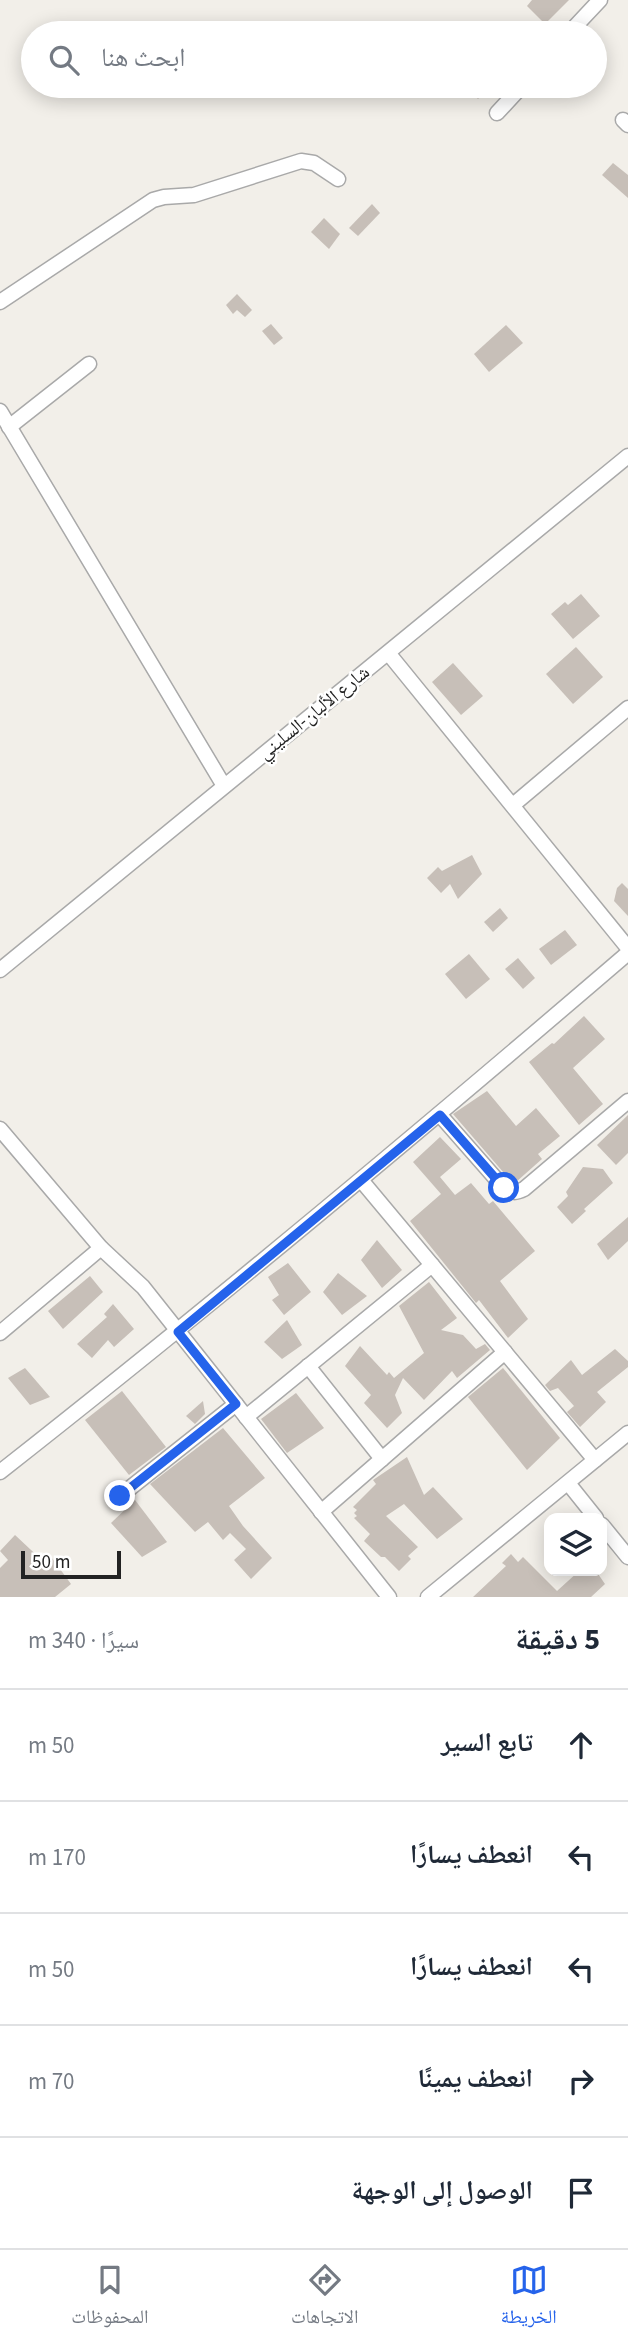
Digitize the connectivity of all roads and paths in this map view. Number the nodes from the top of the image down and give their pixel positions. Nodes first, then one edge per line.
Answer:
1 (600, 0) edge
2 (580, 21) edge
3 (511, 98) edge
4 (497, 113) dead end
5 (338, 179) dead end
6 (0, 302) edge
7 (89, 364) dead end
8 (0, 411) edge
9 (9, 427) junction
10 (628, 456) edge
11 (389, 654) junction
12 (628, 708) edge
13 (224, 786) junction
14 (513, 805) junction
15 (628, 948) edge
16 (628, 953) edge
17 (0, 970) edge
18 (628, 1101) edge
19 (440, 1115) junction
20 (0, 1129) edge
21 (361, 1180) junction
22 (101, 1248) junction
23 (432, 1265) junction
24 (178, 1332) junction
25 (0, 1333) edge
26 (505, 1352) junction
27 (308, 1366) junction
28 (236, 1404) junction
29 (246, 1417) junction
30 (628, 1433) edge
31 (382, 1459) junction
32 (595, 1460) junction
33 (0, 1472) edge
34 (568, 1483) junction
35 (120, 1496) dead end
36 (321, 1511) junction
37 (592, 1513) edge
38 (607, 1531) edge
39 (628, 1557) edge
40 (390, 1597) edge
41 (428, 1597) edge

1 - 2 street
3 - 4 street
5 - 6 street
7 - 9 street
8 - 9 street
9 - 13 street
10 - 11 street, شارع الألبان-السليني
11 - 13 street, شارع الألبان-السليني
11 - 14 street
12 - 14 street
13 - 17 street, شارع الألبان-السليني
14 - 15 street
16 - 19 street
18 - 19 street
19 - 21 street
20 - 22 street
21 - 23 street
21 - 24 street
22 - 24 street
22 - 25 street
23 - 26 street
23 - 27 street
24 - 28 street
24 - 33 street
26 - 31 street
26 - 32 street
27 - 29 street
27 - 31 street
28 - 29 street
28 - 35 street
29 - 36 street
30 - 32 street
31 - 36 street
32 - 34 street
34 - 37 street
34 - 41 street
36 - 40 street
38 - 39 street

